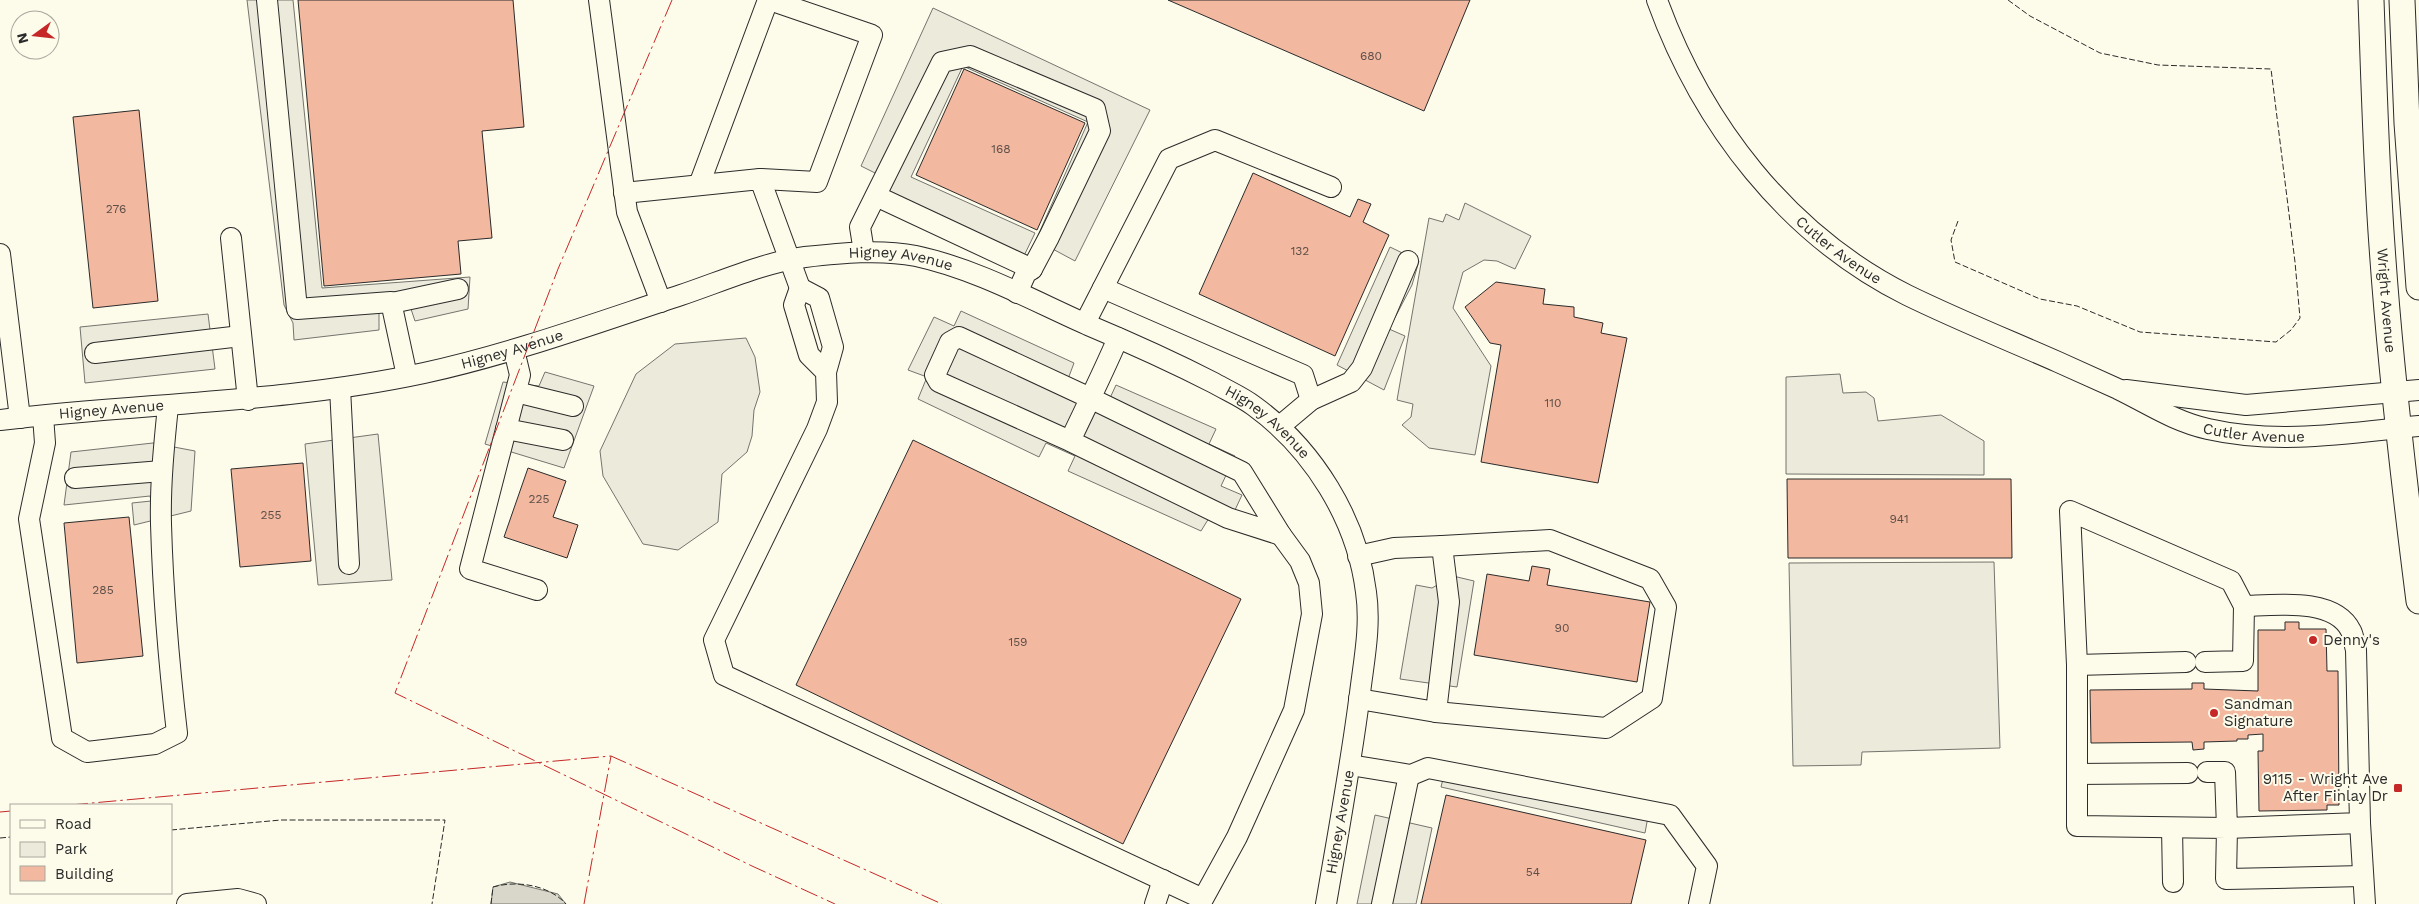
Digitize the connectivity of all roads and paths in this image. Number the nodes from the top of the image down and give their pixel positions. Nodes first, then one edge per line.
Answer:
1 (267, 0) edge
2 (599, 0) edge
3 (769, 0) edge
4 (1657, 0) edge
5 (2371, 0) edge
6 (2402, 0) edge
7 (760, 179) junction
8 (699, 185) junction
9 (1331, 187) dead end
10 (624, 193) junction
11 (876, 196) junction
12 (231, 238) dead end
13 (864, 252) junction
14 (0, 254) edge
15 (789, 260) junction
16 (1408, 260) dead end
17 (1032, 269) junction
18 (2, 281) edge
19 (2419, 287) edge
20 (1103, 288) junction
21 (458, 289) dead end
22 (1016, 293) junction
23 (660, 302) junction
24 (392, 303) junction
25 (1085, 323) junction
26 (241, 336) junction
27 (1118, 338) junction
28 (514, 350) junction
29 (95, 353) dead end
30 (407, 376) junction
31 (340, 388) junction
32 (2119, 390) junction
33 (2419, 390) edge
34 (516, 392) junction
35 (2394, 392) junction
36 (1090, 398) junction
37 (248, 400) junction
38 (1311, 400) junction
39 (168, 406) junction
40 (573, 406) dead end
41 (43, 416) junction
42 (20, 418) junction
43 (0, 420) edge
44 (1280, 426) junction
45 (2409, 427) edge
46 (506, 429) junction
47 (563, 440) dead end
48 (1070, 441) junction
49 (162, 471) junction
50 (75, 478) dead end
51 (1281, 535) junction
52 (1442, 546) junction
53 (1358, 556) junction
54 (349, 564) dead end
55 (537, 590) dead end
56 (2419, 601) edge
57 (2244, 606) junction
58 (2077, 665) junction
59 (1359, 699) junction
60 (1436, 712) junction
61 (1350, 765) junction
62 (1409, 774) junction
63 (2077, 774) junction
64 (2360, 823) junction
65 (2172, 828) junction
66 (2226, 828) junction
67 (2363, 876) junction
68 (1163, 880) junction
69 (2173, 882) dead end
70 (187, 904) edge
71 (256, 904) edge
72 (1155, 904) edge
73 (1326, 904) edge
74 (1382, 904) edge
75 (1699, 904) edge
76 (2365, 904) edge

1 - 24 street
2 - 10 street
3 - 7 street
3 - 8 street
4 - 32 street, Cutler Avenue
5 - 35 main road, Wright Avenue
6 - 19 main road
7 - 8 street
7 - 15 street
8 - 10 street
9 - 20 street
10 - 23 street
11 - 13 street
11 - 17 street
11 - 17 street
12 - 26 street
13 - 15 street, Higney Avenue
13 - 22 street, Higney Avenue
14 - 18 street
15 - 23 street, Higney Avenue
15 - 68 street
16 - 38 street
17 - 22 street
18 - 42 street
20 - 25 street
20 - 38 street
21 - 24 street
22 - 25 street, Higney Avenue
23 - 28 street, Higney Avenue
24 - 30 street
25 - 27 street, Higney Avenue
26 - 29 street
26 - 37 street
27 - 36 street
27 - 44 street, Higney Avenue
28 - 30 street, Higney Avenue
28 - 34 street
30 - 31 street, Higney Avenue
31 - 37 street, Higney Avenue
31 - 54 street
32 - 35 street, Cutler Avenue
32 - 45 street, Cutler Avenue
33 - 35 street, Cutler Avenue
34 - 40 street
34 - 46 street
35 - 45 main road, Wright Avenue
36 - 48 street
36 - 48 street
36 - 51 street
37 - 39 street, Higney Avenue
38 - 44 street
39 - 41 street, Higney Avenue
39 - 49 street
41 - 42 street, Higney Avenue
41 - 49 street
42 - 43 street, Higney Avenue
44 - 53 street, Higney Avenue
45 - 56 main road, Wright Avenue
46 - 47 street
46 - 55 street
48 - 51 street
49 - 50 street
51 - 68 street
52 - 53 street
52 - 60 street
52 - 60 street
53 - 59 street, Higney Avenue
57 - 58 street
57 - 58 street
57 - 64 street
58 - 63 street
59 - 60 street
59 - 61 street, Higney Avenue
61 - 62 street
61 - 73 street, Higney Avenue
62 - 74 street
62 - 75 street
63 - 65 street
63 - 66 street
64 - 66 street
64 - 67 street
65 - 66 street
65 - 69 street
66 - 67 street
67 - 76 street
68 - 72 street
70 - 71 street

